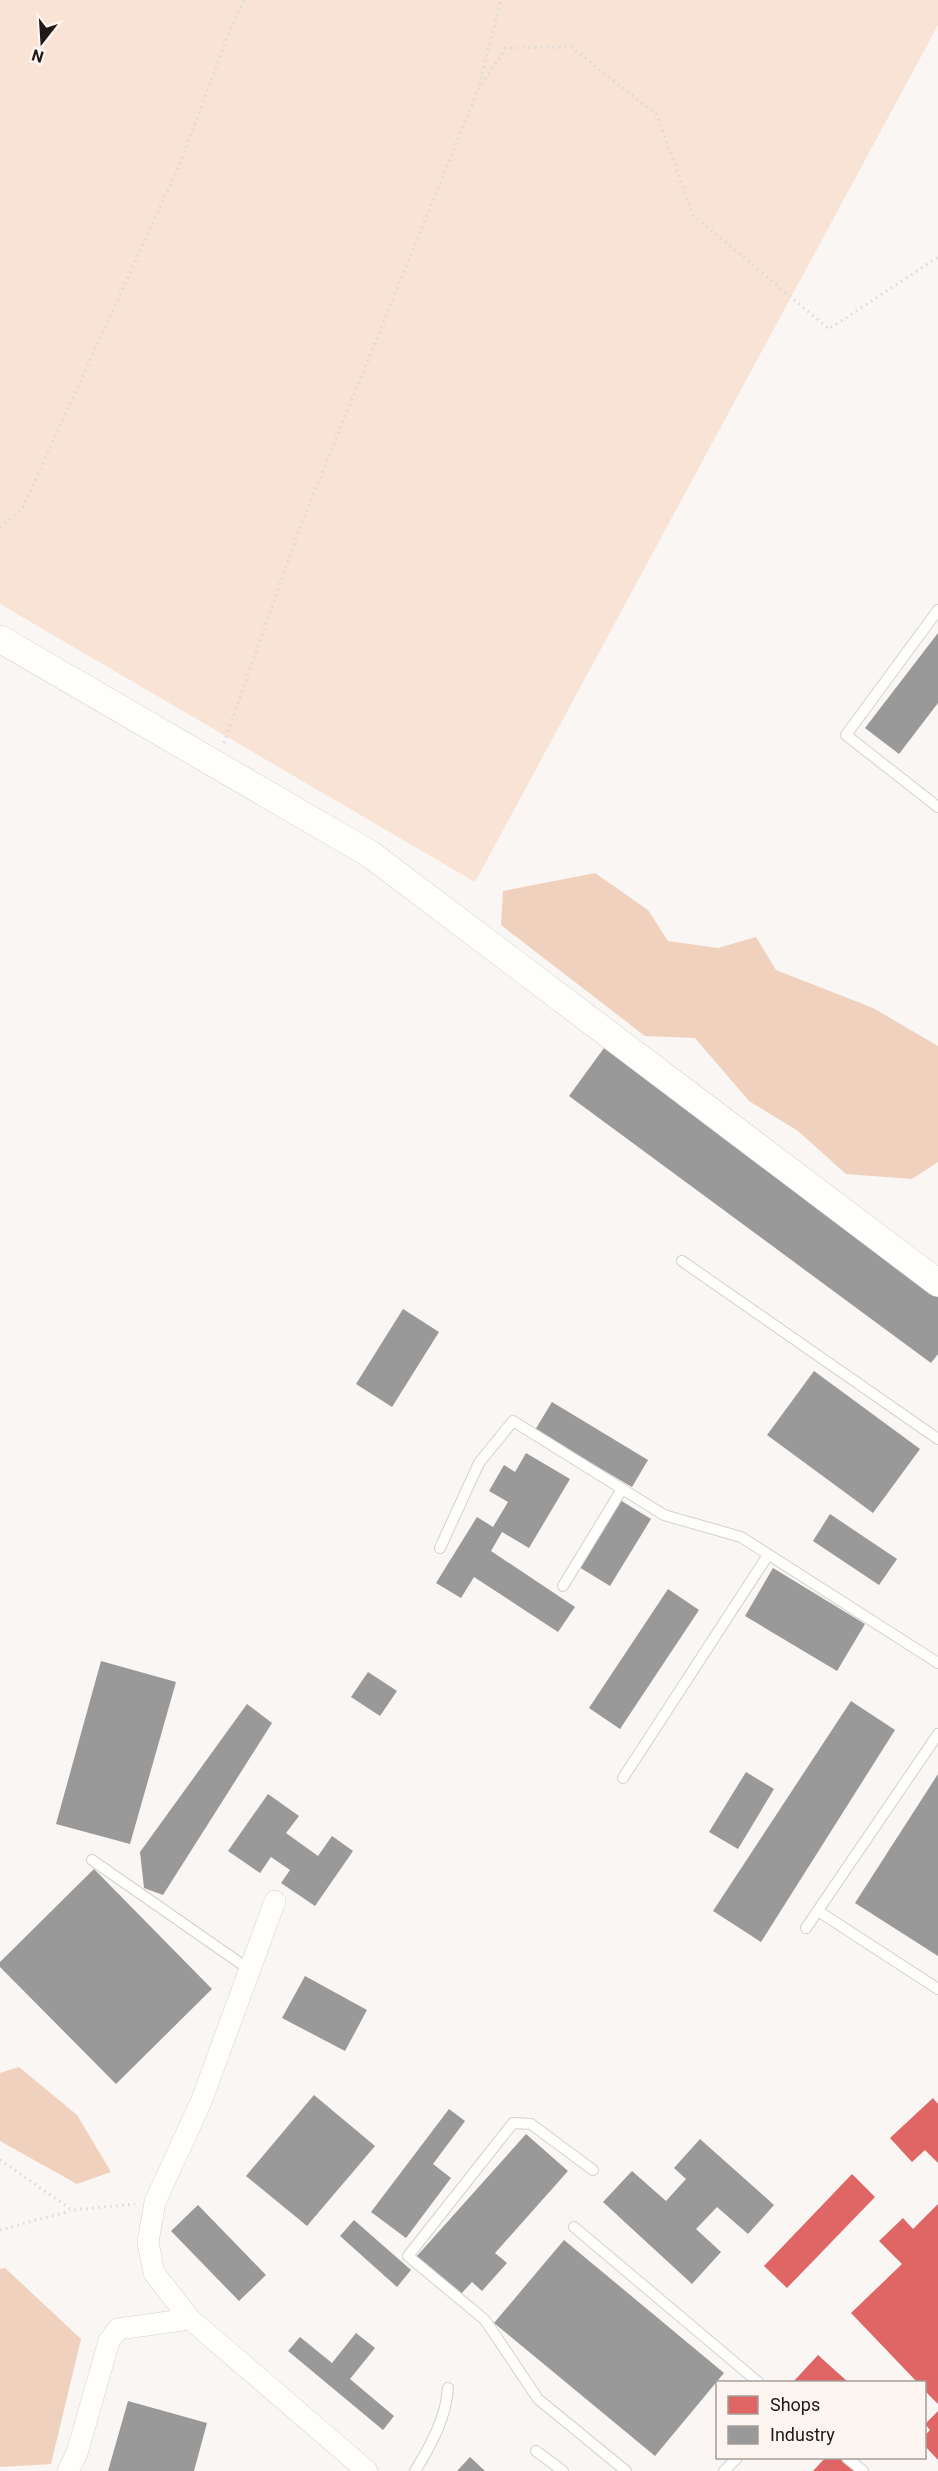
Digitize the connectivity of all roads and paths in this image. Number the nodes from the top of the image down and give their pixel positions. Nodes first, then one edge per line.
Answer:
1 (244, 0) edge
2 (501, 0) edge
3 (478, 90) junction
4 (938, 257) edge
5 (0, 527) edge
6 (938, 610) edge
7 (0, 639) edge
8 (217, 765) junction
9 (938, 807) edge
10 (682, 1261) dead end
11 (938, 1283) edge
12 (938, 1439) edge
13 (622, 1489) junction
14 (440, 1548) dead end
15 (768, 1555) junction
16 (563, 1586) dead end
17 (938, 1663) edge
18 (938, 1734) edge
19 (623, 1778) dead end
20 (92, 1860) dead end
21 (275, 1901) dead end
22 (818, 1911) junction
23 (806, 1928) dead end
24 (250, 1970) junction
25 (938, 1989) edge
26 (0, 2160) edge
27 (593, 2170) dead end
28 (155, 2202) junction
29 (72, 2210) junction
30 (574, 2228) dead end
31 (0, 2230) edge
32 (190, 2319) junction
33 (757, 2381) edge
34 (448, 2388) dead end
35 (536, 2451) dead end
36 (734, 2459) edge
37 (849, 2459) edge
38 (68, 2471) edge
39 (367, 2471) edge
40 (415, 2471) edge
41 (563, 2471) edge
42 (626, 2471) edge
43 (724, 2471) edge
44 (863, 2471) edge

1 - 5 path
2 - 3 path
3 - 4 path
3 - 8 path
6 - 9 lane
7 - 8 street
8 - 11 street
10 - 12 lane
13 - 14 lane
13 - 15 lane
13 - 16 lane
15 - 17 lane
15 - 19 lane
18 - 22 lane
20 - 24 lane
21 - 24 street
22 - 23 lane
22 - 25 lane
24 - 28 street
26 - 29 path
27 - 42 lane
28 - 29 path
28 - 32 street
29 - 31 path
30 - 33 lane
32 - 38 street
32 - 39 street
34 - 40 lane
35 - 41 lane
36 - 43 lane
37 - 44 lane

